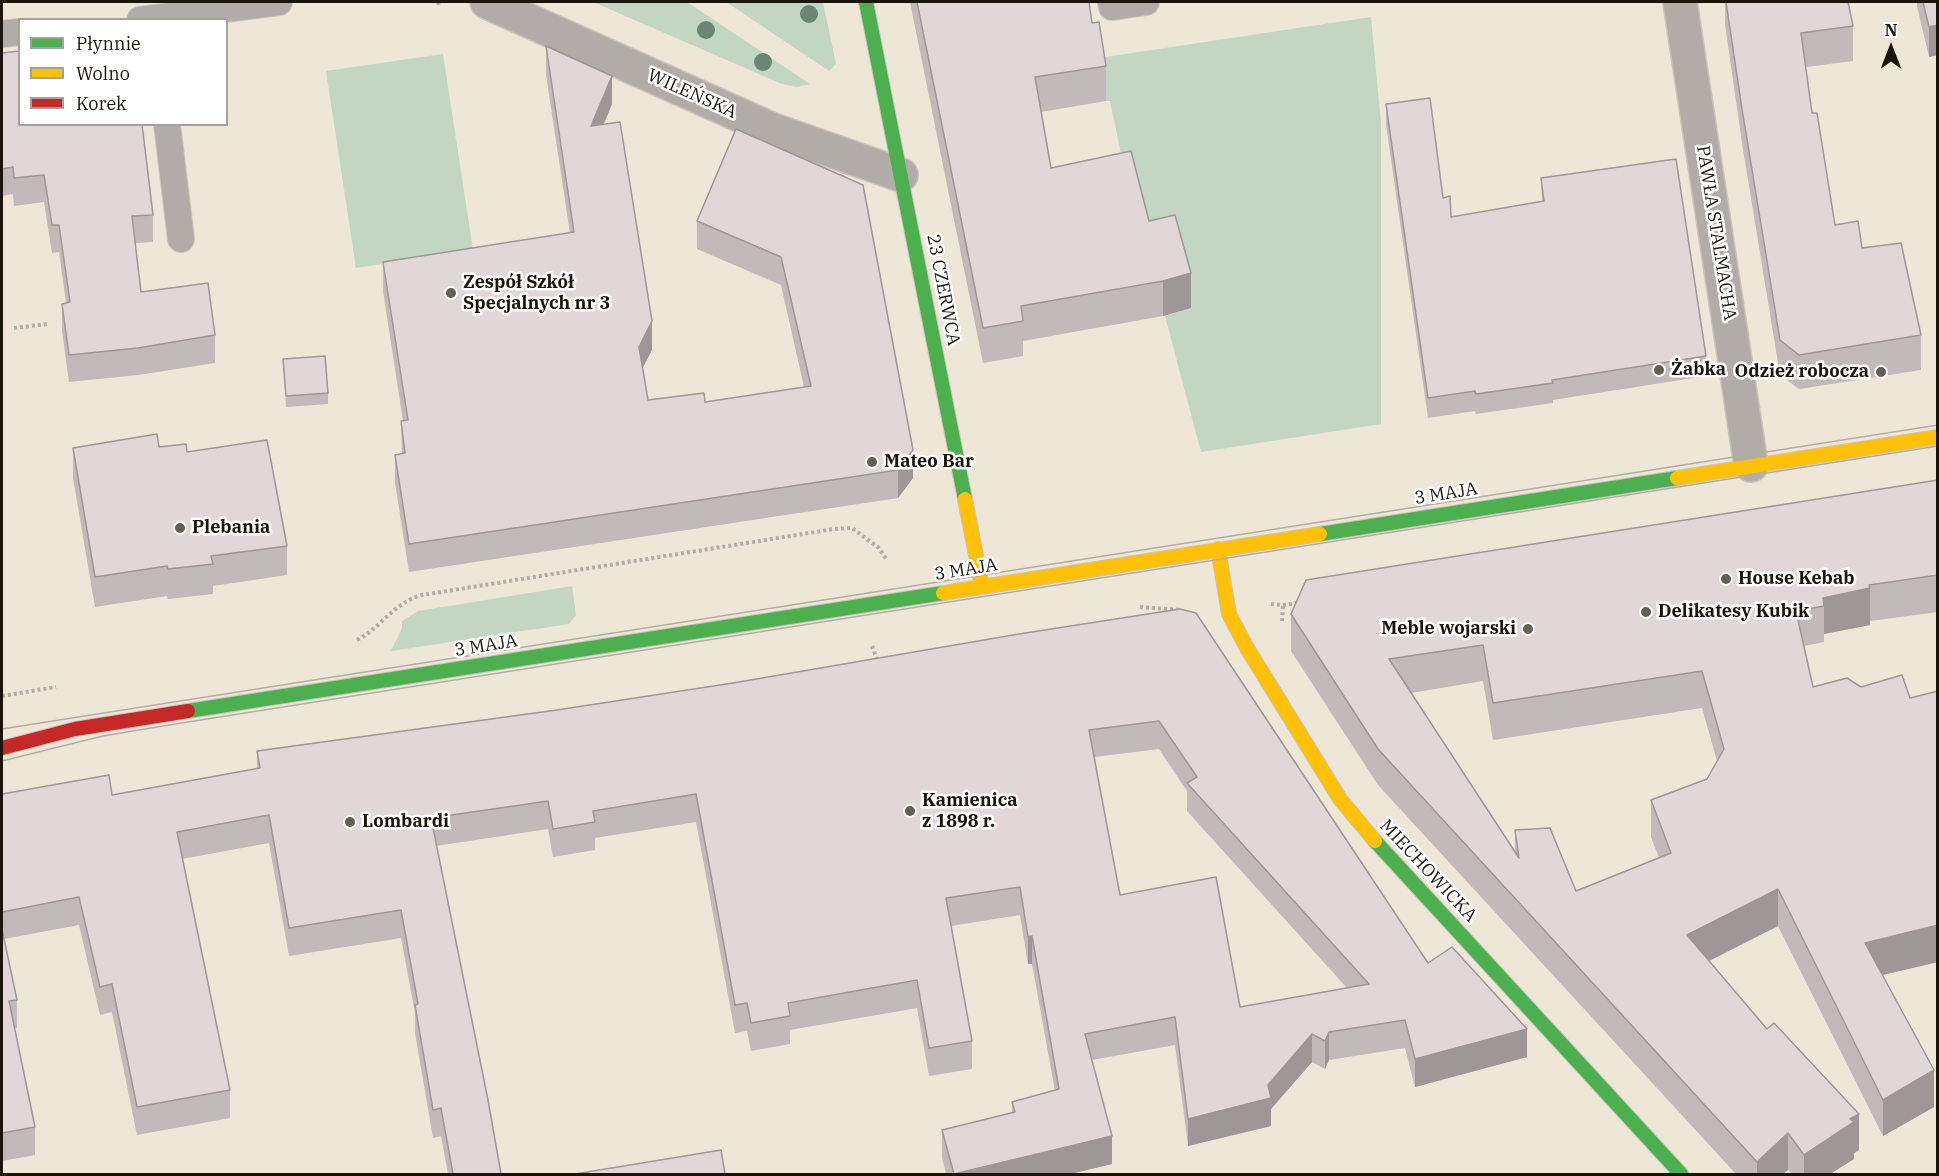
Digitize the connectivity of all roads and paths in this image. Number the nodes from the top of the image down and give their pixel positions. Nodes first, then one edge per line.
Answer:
1 (279, 2) edge
2 (487, 2) edge
3 (866, 2) edge
4 (1110, 2) edge
5 (1146, 2) edge
6 (1680, 2) edge
7 (158, 18) edge
8 (18, 32) edge
9 (2, 34) edge
10 (167, 126) edge
11 (901, 175) junction
12 (181, 239) dead end
13 (47, 324) dead end
14 (14, 328) dead end
15 (1938, 436) edge
16 (1751, 465) junction
17 (1218, 549) junction
18 (890, 566) dead end
19 (982, 586) junction
20 (1305, 602) edge
21 (1283, 605) dead end
22 (355, 640) dead end
23 (870, 640) dead end
24 (881, 671) edge
25 (67, 685) dead end
26 (2, 696) edge
27 (2, 748) edge
28 (1681, 1174) edge

1 - 7 lane
2 - 11 street, WILEŃSKA
3 - 11 main road, 23 CZERWCA
4 - 5 lane
6 - 16 street, PAWŁA STALMACHA
8 - 9 lane
10 - 12 lane
11 - 19 main road, 23 CZERWCA
13 - 14 path
15 - 16 main road, 3 MAJA
16 - 17 main road, 3 MAJA
17 - 19 main road, 3 MAJA
17 - 28 main road, MIECHOWICKA
18 - 22 path
19 - 27 main road, 3 MAJA
20 - 21 path
23 - 24 path
25 - 26 path

